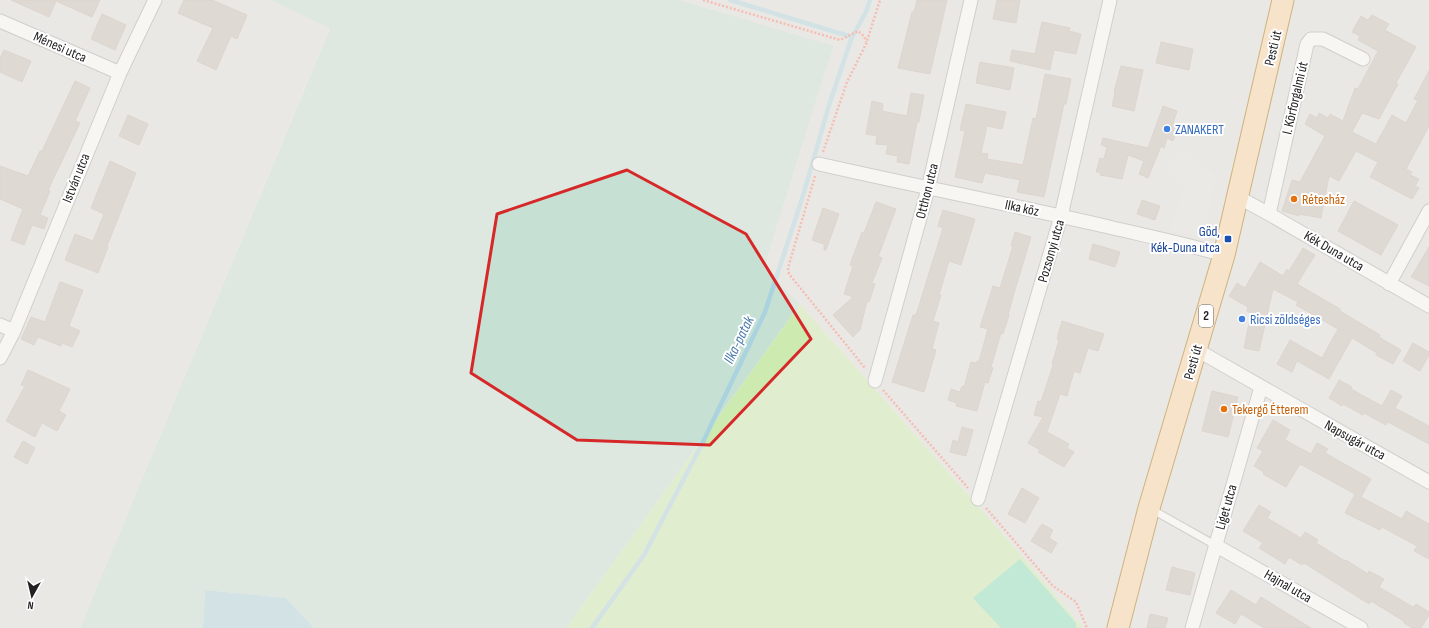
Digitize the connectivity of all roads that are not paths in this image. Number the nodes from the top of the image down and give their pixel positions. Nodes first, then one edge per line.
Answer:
1 (155, 0) edge
2 (971, 0) edge
3 (1110, 0) edge
4 (1284, 0) edge
5 (0, 21) edge
6 (1363, 59) dead end
7 (120, 73) junction
8 (819, 164) road end
9 (928, 189) junction
10 (1238, 197) junction
11 (1429, 211) edge
12 (1269, 214) junction
13 (1061, 216) junction
14 (1224, 255) junction
15 (1389, 284) junction
16 (1429, 306) edge
17 (0, 325) edge
18 (14, 331) junction
19 (1197, 350) junction
20 (0, 358) edge
21 (875, 381) road end
22 (1261, 387) junction
23 (1429, 482) edge
24 (978, 499) road end
25 (1149, 508) junction
26 (1215, 545) junction
27 (1118, 628) edge
28 (1192, 628) edge
29 (1361, 628) edge

1 - 7 street, István utca
2 - 9 street, Otthon utca
3 - 13 street, Pozsonyi utca
4 - 10 main road, Pesti út / 2
5 - 7 street, Ménesi utca
6 - 12 street, I. Körforgalmi út
7 - 18 street, István utca
8 - 9 street, Ilka köz
9 - 13 street, Ilka köz
9 - 21 street, Otthon utca
10 - 12 street, Kék Duna utca
10 - 14 main road, Pesti út / 2
11 - 15 street
12 - 15 street, Kék Duna utca
13 - 14 street, Ilka köz
13 - 24 street, Pozsonyi utca
14 - 19 main road, Pesti út / 2
15 - 16 street, Kék Duna utca
17 - 18 street
18 - 20 street, István utca
19 - 22 street, Napsugár utca
19 - 25 main road, Pesti út / 2
22 - 23 street, Napsugár utca
22 - 26 street, Liget utca
25 - 26 lane
25 - 27 main road, Pesti út / 2
26 - 28 street, Liget utca
26 - 29 street, Hajnal utca

